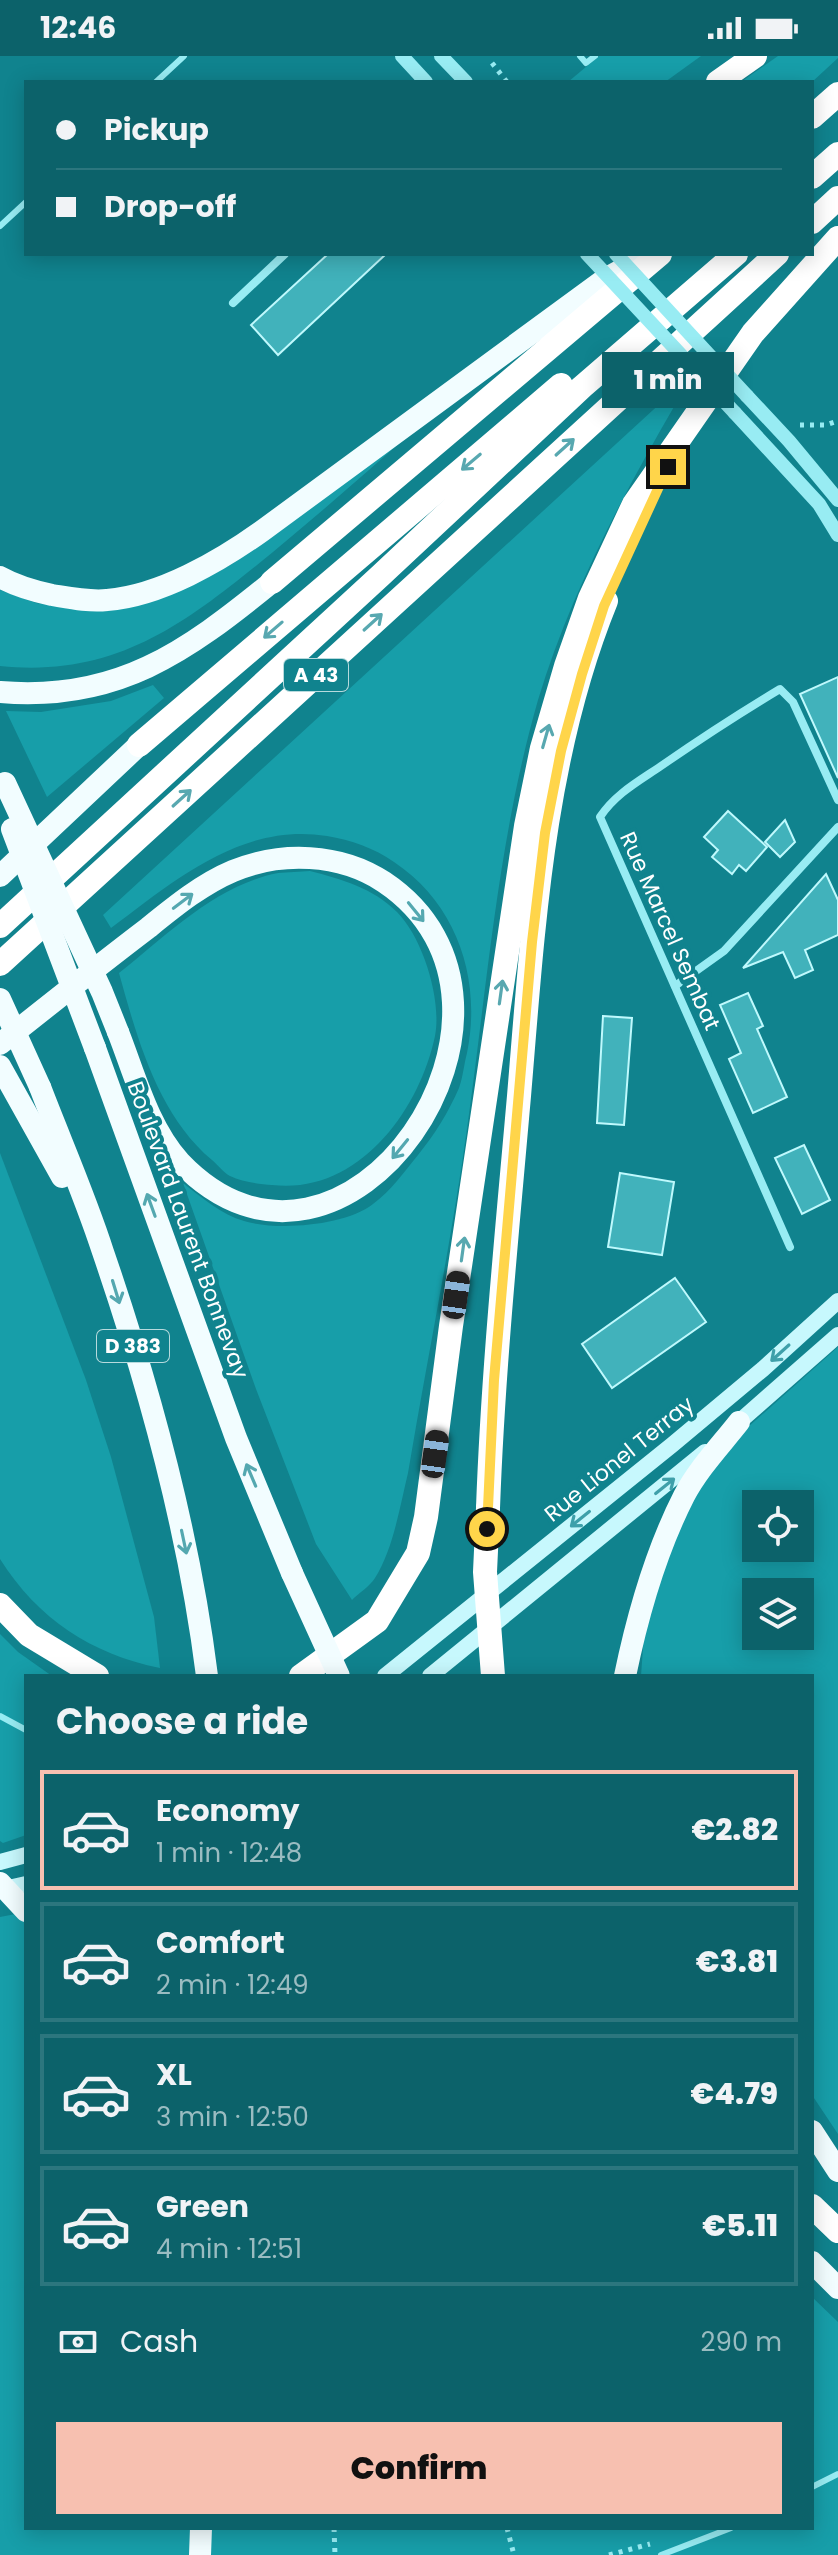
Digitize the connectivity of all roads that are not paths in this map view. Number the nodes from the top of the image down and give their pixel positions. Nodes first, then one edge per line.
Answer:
1 (184, 56) edge
2 (402, 56) edge
3 (441, 56) edge
4 (580, 56) edge
5 (595, 56) edge
6 (755, 56) edge
7 (158, 80) edge
8 (424, 80) edge
9 (464, 80) edge
10 (721, 80) edge
11 (838, 94) edge
12 (814, 115) edge
13 (838, 154) edge
14 (814, 175) edge
15 (838, 198) edge
16 (24, 204) edge
17 (814, 220) edge
18 (0, 226) edge
19 (838, 238) edge
20 (283, 256) edge
21 (589, 256) edge
22 (618, 256) edge
23 (645, 256) edge
24 (658, 256) edge
25 (713, 256) edge
26 (734, 256) edge
27 (775, 256) edge
28 (233, 303) dead end
29 (689, 421) junction
30 (838, 500) edge
31 (838, 535) edge
32 (0, 577) edge
33 (272, 582) joint
34 (0, 692) edge
35 (139, 745) joint
36 (2, 785) edge
37 (838, 800) edge
38 (838, 827) edge
39 (0, 876) edge
40 (0, 926) edge
41 (0, 964) edge
42 (675, 986) junction
43 (0, 999) edge
44 (0, 1044) edge
45 (0, 1066) edge
46 (790, 1247) dead end
47 (103, 1251) junction
48 (838, 1301) edge
49 (838, 1335) edge
50 (739, 1422) junction
51 (0, 1605) edge
52 (94, 1674) edge
53 (207, 1674) edge
54 (304, 1674) edge
55 (338, 1674) edge
56 (387, 1674) edge
57 (432, 1674) edge
58 (493, 1674) edge
59 (625, 1674) edge
60 (0, 1716) edge
61 (24, 1729) edge
62 (24, 1856) edge
63 (0, 1862) edge
64 (0, 1883) edge
65 (24, 1884) edge
66 (0, 1890) edge
67 (24, 1909) edge
68 (814, 2134) edge
69 (838, 2171) edge
70 (814, 2208) edge
71 (838, 2231) edge
72 (814, 2264) edge
73 (838, 2288) edge
74 (838, 2474) edge
75 (814, 2486) edge
76 (201, 2530) edge
77 (726, 2530) edge
78 (200, 2555) edge
79 (661, 2555) edge

1 - 7 lane
2 - 8 street
3 - 9 street
4 - 5 lane
6 - 10 highway
11 - 12 highway
13 - 14 highway
15 - 17 highway
16 - 18 lane
19 - 29 highway
20 - 28 street
21 - 31 street, bridge
22 - 30 street, bridge
23 - 32 highway
24 - 33 highway
25 -> 35 highway
26 - 40 highway, A 43
41 -> 27 highway, A 43
54 -> 29 highway
29 - 58 highway, bridge
33 - 34 highway
35 - 39 highway
44 -> 36 highway, bridge
55 -> 36 highway, Boulevard Laurent Bonnevay / D 383, bridge
37 - 42 street, Rue Marcel Sembat
38 - 42 street
42 - 46 street, Rue Marcel Sembat
43 - 47 highway, D 383, bridge
45 - 47 highway
47 -> 53 highway, D 383
48 -> 56 main road, Rue Lionel Terray
49 - 50 main road
57 -> 50 main road
50 - 59 highway
51 - 52 highway
60 - 61 lane
62 - 63 main road
64 - 67 highway, bridge
65 - 66 main road
68 - 69 highway
70 - 71 highway
72 - 73 highway
74 - 75 lane
76 - 78 highway
77 - 79 lane

